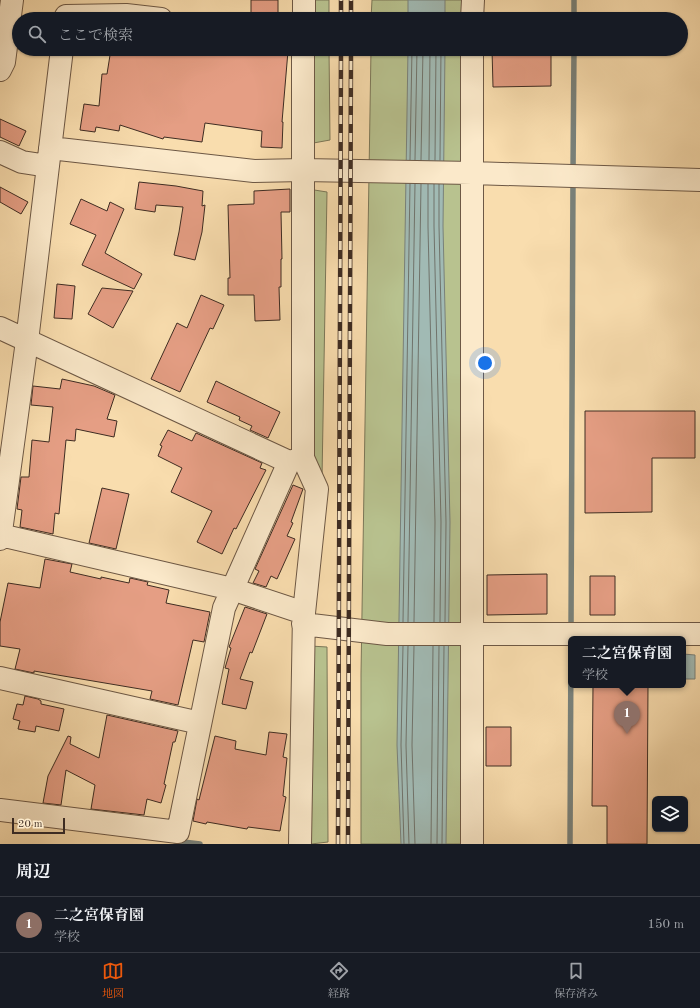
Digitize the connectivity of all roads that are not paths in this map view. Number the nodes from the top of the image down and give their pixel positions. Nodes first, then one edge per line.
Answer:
1 (12, 0) edge
2 (304, 0) edge
3 (472, 0) edge
4 (304, 12) edge
5 (472, 12) edge
6 (61, 56) edge
7 (303, 56) edge
8 (472, 56) edge
9 (0, 70) edge
10 (0, 152) edge
11 (49, 157) junction
12 (302, 170) junction
13 (468, 173) junction
14 (700, 180) edge
15 (0, 328) edge
16 (27, 341) junction
17 (296, 460) junction
18 (0, 535) edge
19 (0, 539) edge
20 (232, 589) junction
21 (304, 618) junction
22 (700, 634) edge
23 (467, 635) junction
24 (0, 678) edge
25 (200, 724) junction
26 (0, 810) edge
27 (300, 844) edge
28 (472, 844) edge

1 - 9 street
2 - 4 street
3 - 5 street
6 - 11 street
7 - 12 street
8 - 13 street
10 - 11 street
11 - 12 street
11 - 16 street
12 - 13 street
12 - 17 street
13 - 14 street
13 - 23 street
15 - 16 street
16 - 17 street
16 - 18 street
17 - 20 street
17 - 21 street
18 - 19 street
18 - 20 street
20 - 21 street
20 - 25 street
21 - 23 street
21 - 27 street
22 - 23 street
23 - 28 street
24 - 25 street
25 - 26 street

